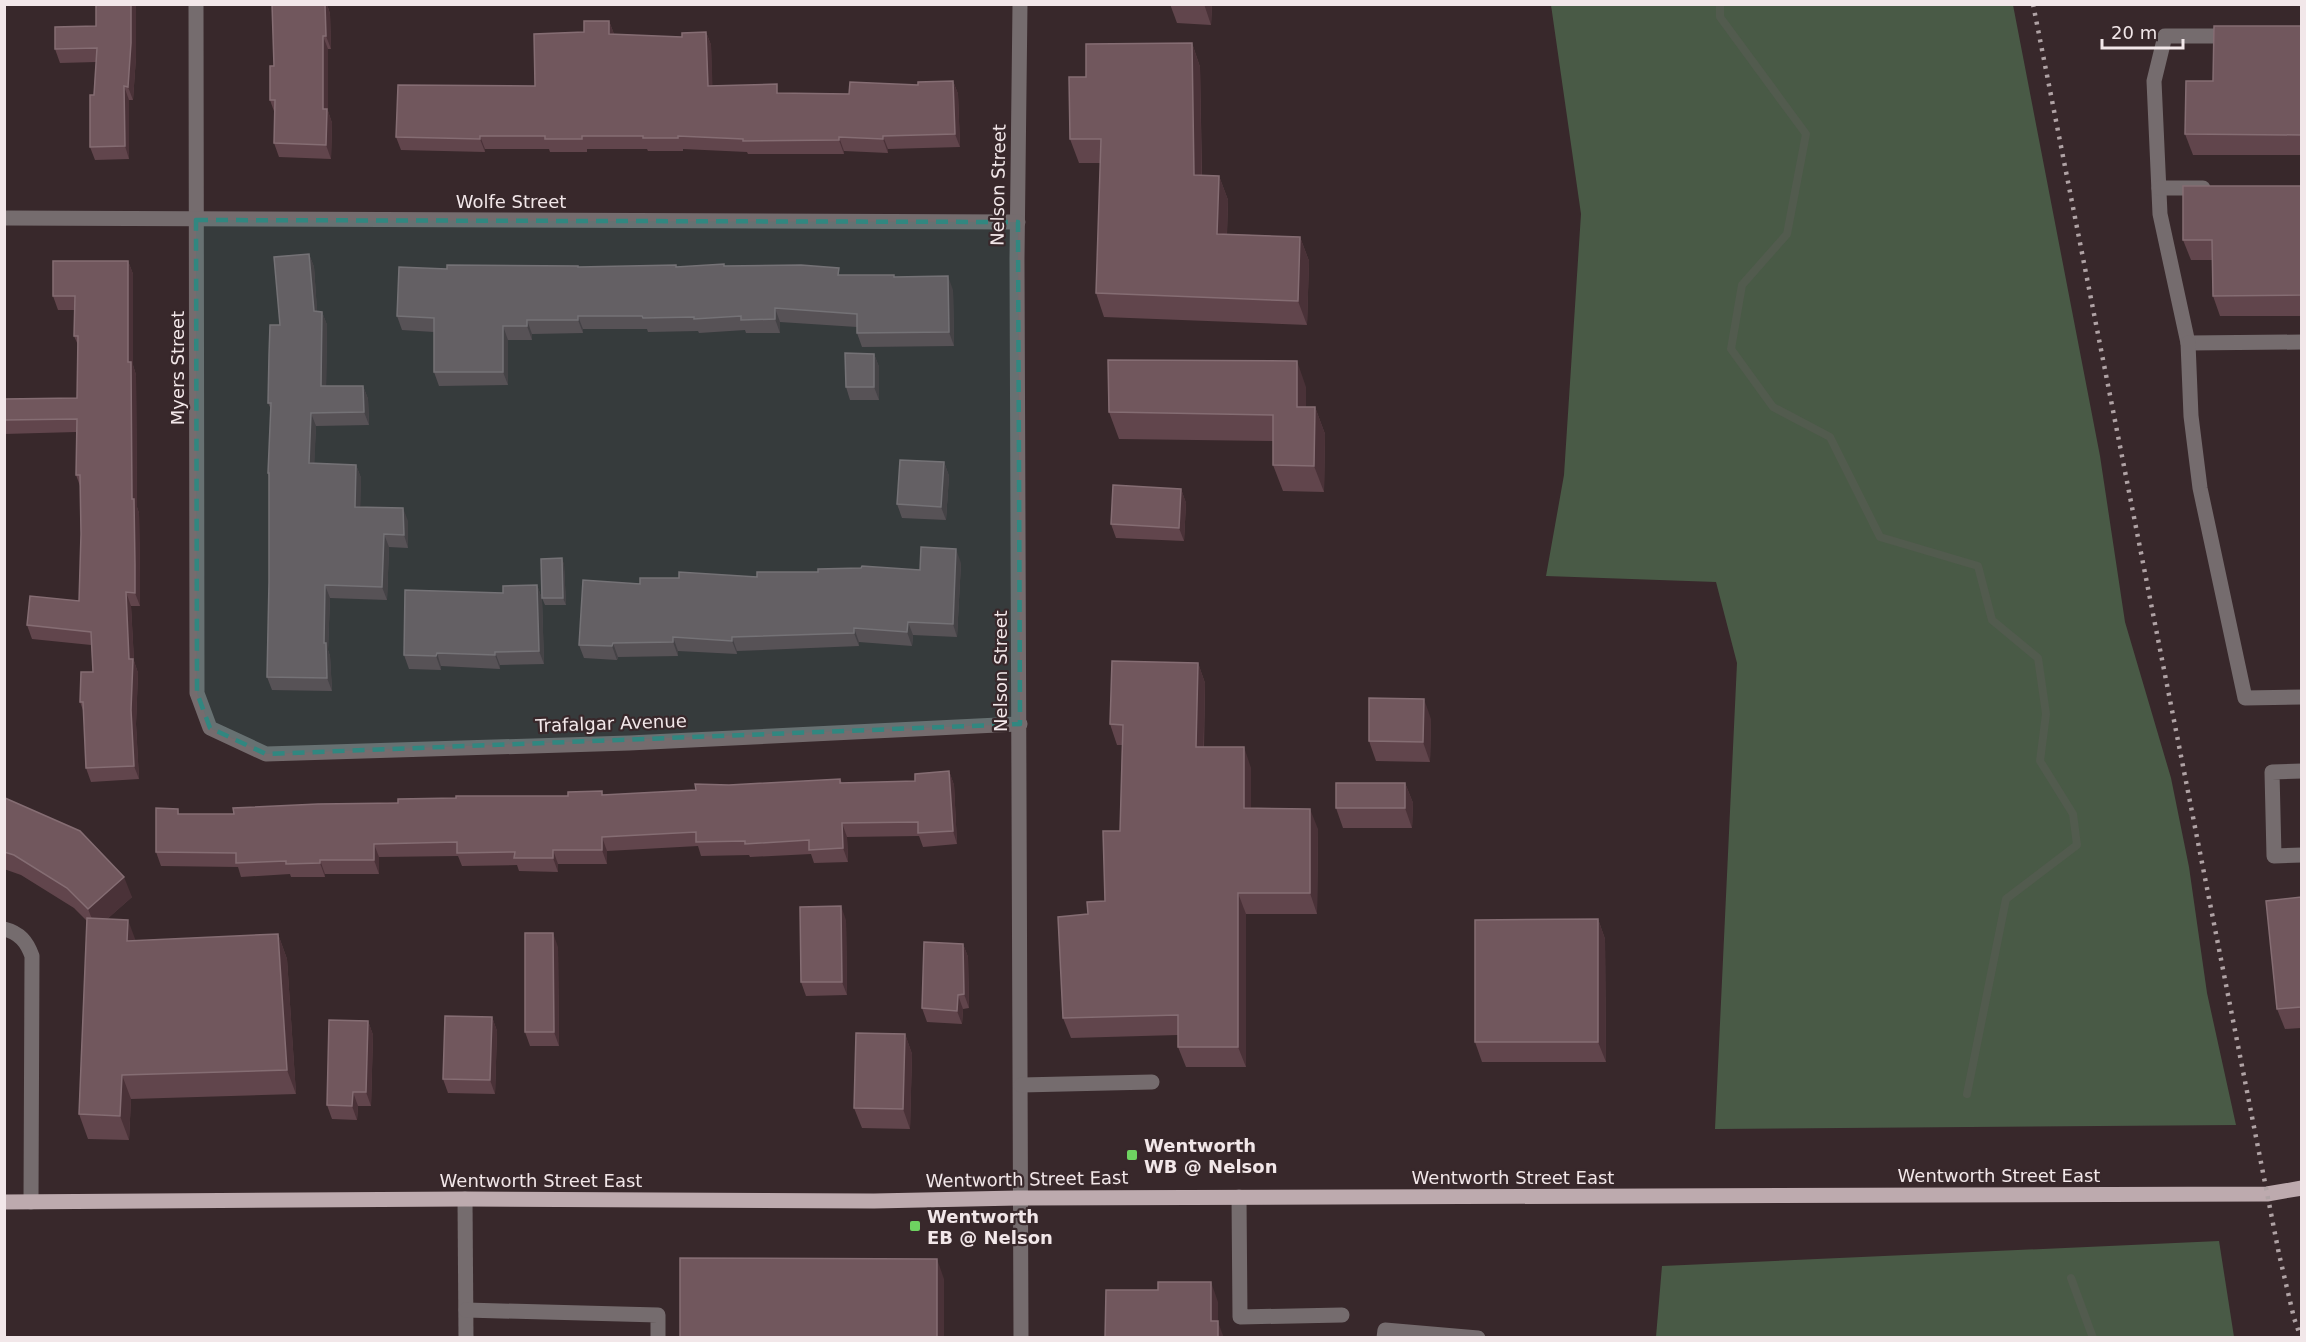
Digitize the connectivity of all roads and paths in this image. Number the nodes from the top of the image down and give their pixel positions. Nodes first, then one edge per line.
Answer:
1 (196, 4) edge
2 (1020, 4) edge
3 (2245, 37) edge
4 (2159, 188) junction
5 (2218, 188) edge
6 (4, 218) edge
7 (196, 220) junction
8 (1018, 222) junction
9 (2301, 342) edge
10 (2188, 343) junction
11 (2301, 697) edge
12 (1020, 724) junction
13 (210, 728) joint
14 (2301, 771) edge
15 (2301, 855) edge
16 (4, 929) edge
17 (1152, 1082) dead end
18 (1021, 1085) junction
19 (2301, 1188) edge
20 (1239, 1197) junction
21 (1019, 1198) junction
22 (465, 1199) junction
23 (4, 1202) edge
24 (31, 1202) junction
25 (466, 1310) junction
26 (1342, 1315) dead end
27 (466, 1338) edge
28 (658, 1338) edge
29 (1021, 1338) edge
30 (1384, 1338) edge
31 (1478, 1338) edge

1 - 7 street, Myers Street
2 - 8 street, Nelson Street
3 - 4 street
4 - 5 street
4 - 10 street
6 - 7 street, Wolfe Street
7 - 8 street, Wolfe Street
7 - 13 street, Myers Street
8 - 12 street, Nelson Street
9 - 10 street
10 - 11 street
12 - 13 street, Trafalgar Avenue
12 - 18 street, Nelson Street
14 - 15 street
16 - 24 street
17 - 18 street
18 - 21 street, Nelson Street
19 - 20 main road, Wentworth Street East
20 - 21 main road, Wentworth Street East
20 - 26 street
21 - 22 main road, Wentworth Street East
21 - 29 street, Nelson Street
22 - 24 main road, Wentworth Street East
22 - 25 street
23 - 24 main road, Wentworth Street East
25 - 27 street
25 - 28 street
30 - 31 street

